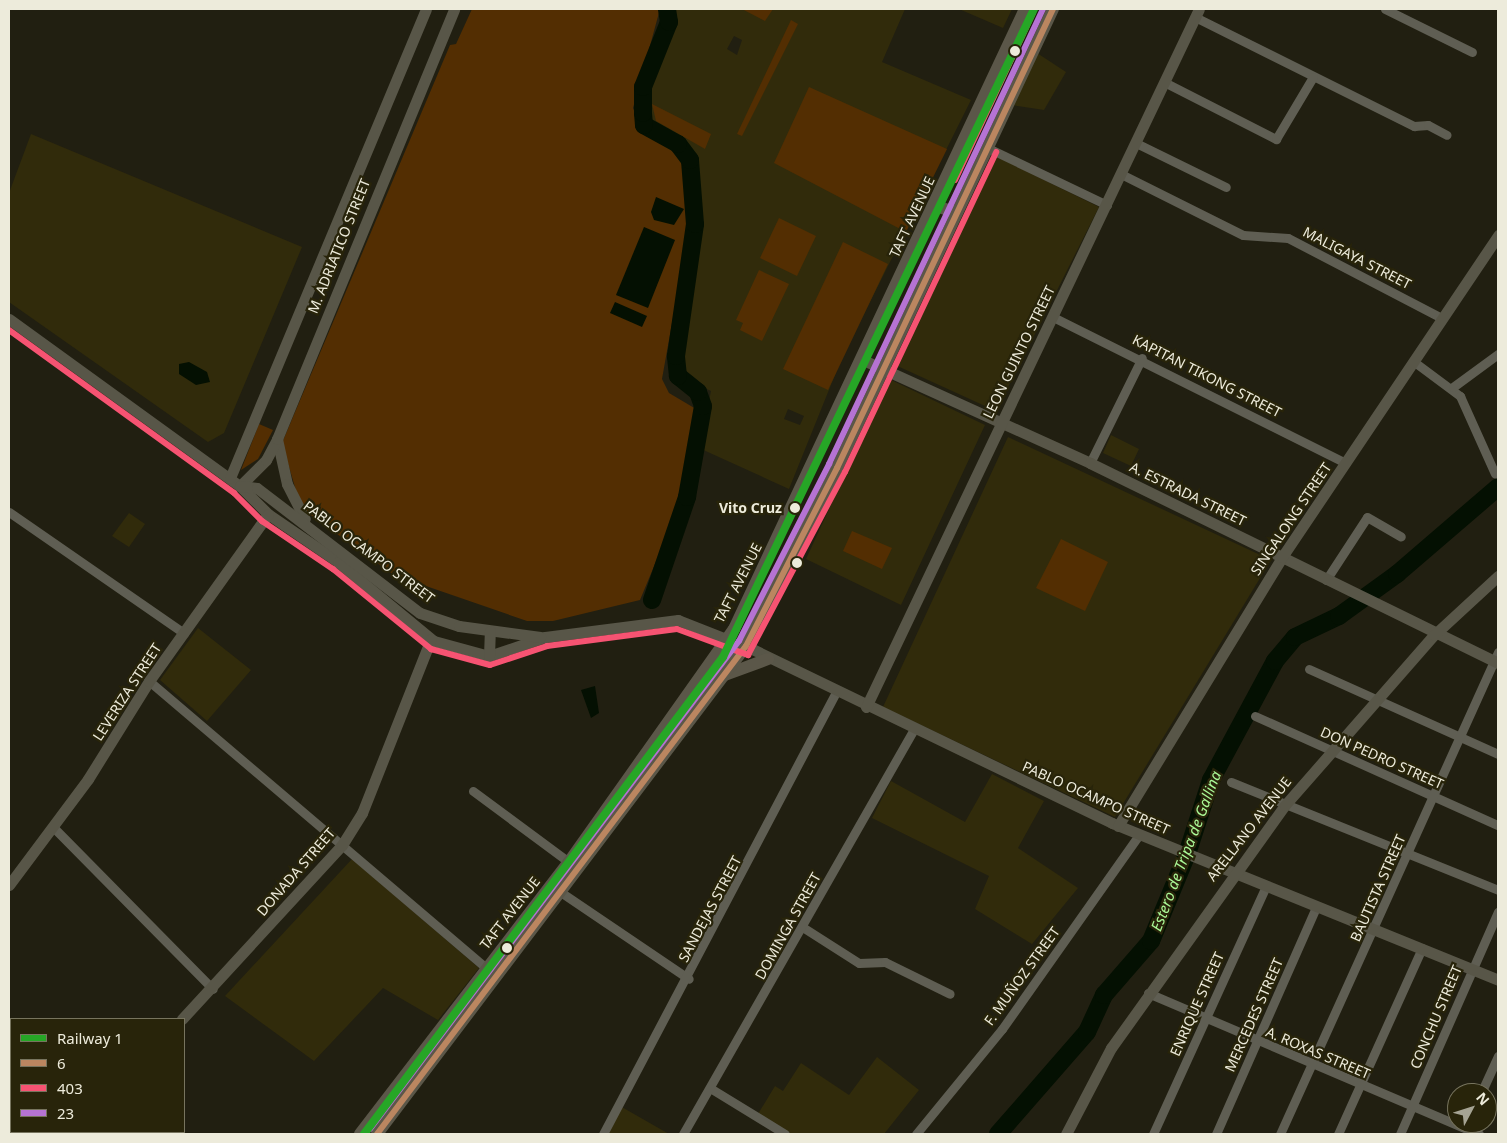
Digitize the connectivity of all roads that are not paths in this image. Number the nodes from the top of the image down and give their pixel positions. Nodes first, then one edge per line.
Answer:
1 (426, 9) edge
2 (454, 9) edge
3 (1025, 9) edge
4 (1053, 9) edge
5 (1385, 9) edge
6 (1196, 13) edge
7 (1472, 52) dead end
8 (1313, 77) junction
9 (1164, 82) junction
10 (1447, 135) dead end
11 (1136, 143) junction
12 (988, 148) junction
13 (1122, 174) junction
14 (1226, 187) dead end
15 (934, 205) junction
16 (1107, 205) junction
17 (956, 213) junction
18 (1498, 235) edge
19 (1053, 317) junction
20 (1440, 317) junction
21 (9, 319) edge
22 (1498, 354) edge
23 (1142, 358) junction
24 (861, 359) junction
25 (1413, 361) junction
26 (882, 370) junction
27 (1453, 387) junction
28 (1001, 422) junction
29 (277, 439) junction
30 (1346, 462) junction
31 (1090, 464) junction
32 (1495, 474) dead end
33 (230, 478) junction
34 (240, 486) junction
35 (9, 512) edge
36 (268, 514) junction
37 (309, 525) junction
38 (1401, 537) dead end
39 (1282, 557) junction
40 (1498, 576) edge
41 (1326, 580) junction
42 (420, 613) junction
43 (417, 628) junction
44 (490, 631) junction
45 (184, 633) junction
46 (1434, 635) junction
47 (544, 637) junction
48 (431, 639) junction
49 (726, 639) junction
50 (746, 646) junction
51 (489, 656) junction
52 (768, 659) junction
53 (1497, 659) edge
54 (1310, 668) dead end
55 (721, 677) junction
56 (149, 681) junction
57 (836, 693) junction
58 (1376, 701) junction
59 (866, 707) junction
60 (1255, 716) dead end
61 (914, 729) junction
62 (1460, 736) junction
63 (1330, 751) junction
64 (1498, 754) edge
65 (1231, 782) dead end
66 (473, 791) dead end
67 (1434, 796) junction
68 (1285, 805) junction
69 (1498, 824) edge
70 (1118, 826) junction
71 (54, 828) junction
72 (1139, 835) junction
73 (342, 844) junction
74 (1408, 854) junction
75 (574, 865) junction
76 (1233, 873) junction
77 (9, 885) edge
78 (1266, 886) junction
79 (1498, 890) edge
80 (562, 893) junction
81 (1316, 906) junction
82 (1498, 912) edge
83 (804, 928) junction
84 (1375, 929) junction
85 (1422, 948) junction
86 (486, 968) junction
87 (1472, 969) junction
88 (497, 977) junction
89 (689, 979) junction
90 (1498, 980) edge
91 (213, 989) junction
92 (1148, 993) junction
93 (950, 994) dead end
94 (183, 1018) edge
95 (1205, 1021) junction
96 (1257, 1042) junction
97 (1498, 1056) edge
98 (1312, 1065) junction
99 (1486, 1083) edge
100 (1360, 1085) junction
101 (710, 1088) junction
102 (1413, 1107) junction
103 (1447, 1121) edge
104 (918, 1131) edge
105 (360, 1134) edge
106 (377, 1134) edge
107 (603, 1134) edge
108 (683, 1134) edge
109 (785, 1134) edge
110 (929, 1134) edge
111 (1066, 1134) edge
112 (1153, 1134) edge
113 (1216, 1134) edge
114 (1280, 1134) edge
115 (1338, 1134) edge
116 (1400, 1134) edge

1 - 33 street, M. ADRIATICO STREET
2 - 29 street, M. ADRIATICO STREET
3 - 15 main road, TAFT AVENUE
4 - 12 main road, TAFT AVENUE
5 - 7 street
6 - 8 street
6 - 9 street, LEON GUINTO STREET
8 - 9 street
8 - 10 street
9 - 11 street, LEON GUINTO STREET
11 - 13 street, LEON GUINTO STREET
11 - 14 street
12 - 16 street
12 - 17 main road, TAFT AVENUE
13 - 16 street, LEON GUINTO STREET
13 - 20 street, MALIGAYA STREET
15 - 17 main road
15 - 24 main road, TAFT AVENUE
16 - 19 street, LEON GUINTO STREET
17 - 26 main road, TAFT AVENUE
18 - 20 street, SINGALONG STREET
19 - 23 street, KAPITAN TIKONG STREET
19 - 28 street, LEON GUINTO STREET
20 - 25 street, SINGALONG STREET
21 - 33 street, PABLO OCAMPO STREET
22 - 27 street
23 - 30 street, KAPITAN TIKONG STREET
23 - 31 street
24 - 26 street, A. ESTRADA STREET
24 - 49 main road, TAFT AVENUE
25 - 27 street
25 - 30 street, SINGALONG STREET
26 - 28 street, A. ESTRADA STREET
26 - 50 main road, TAFT AVENUE
27 - 32 street
28 - 31 street, A. ESTRADA STREET
28 - 59 street, LEON GUINTO STREET
29 - 34 street, M. ADRIATICO STREET
29 - 37 street
30 - 39 street, SINGALONG STREET
31 - 39 street, A. ESTRADA STREET
33 - 34 street, PABLO OCAMPO STREET
34 - 36 street, PABLO OCAMPO STREET
34 - 37 street, PABLO OCAMPO STREET
35 - 45 street
36 - 43 street, PABLO OCAMPO STREET
36 - 45 street, LEVERIZA STREET
37 - 42 street, PABLO OCAMPO STREET
38 - 41 street
39 - 41 street, A. ESTRADA STREET
39 - 70 street, SINGALONG STREET
40 - 46 street, ARELLANO AVENUE
41 - 46 street, A. ESTRADA STREET
42 - 43 street
42 - 44 street, PABLO OCAMPO STREET
43 - 48 street, PABLO OCAMPO STREET
44 - 47 street, PABLO OCAMPO STREET
44 - 51 street
45 - 56 street, LEVERIZA STREET
46 - 53 street, A. ESTRADA STREET
46 - 58 street, ARELLANO AVENUE
47 - 49 street, PABLO OCAMPO STREET
47 - 51 street, PABLO OCAMPO STREET
48 - 51 street, PABLO OCAMPO STREET
48 - 73 street, DONADA STREET
49 - 75 main road, TAFT AVENUE
50 - 52 street, PABLO OCAMPO STREET
50 - 55 main road, TAFT AVENUE
52 - 55 main road
52 - 57 street, PABLO OCAMPO STREET
53 - 62 street, BAUTISTA STREET
54 - 58 street
55 - 75 main road, TAFT AVENUE
56 - 71 street, LEVERIZA STREET
56 - 73 street
57 - 59 street, PABLO OCAMPO STREET
57 - 89 street, SANDEJAS STREET
58 - 62 street
58 - 63 street, ARELLANO AVENUE
59 - 61 street, PABLO OCAMPO STREET
60 - 63 street, DON PEDRO STREET
61 - 70 street, PABLO OCAMPO STREET
61 - 83 street, DOMINGA STREET
62 - 64 street
62 - 67 street, BAUTISTA STREET
63 - 67 street, DON PEDRO STREET
63 - 68 street, ARELLANO AVENUE
65 - 68 street
66 - 75 street
67 - 69 street, DON PEDRO STREET
67 - 74 street, BAUTISTA STREET
68 - 74 street
68 - 76 street, ARELLANO AVENUE
70 - 72 street, PABLO OCAMPO STREET
71 - 77 street, LEVERIZA STREET
71 - 91 street
72 - 76 street, PABLO OCAMPO STREET
72 - 104 street, F. MUÑOZ STREET
73 - 86 street
73 - 91 street, DONADA STREET
74 - 79 street
74 - 84 street, BAUTISTA STREET
75 - 80 main road, TAFT AVENUE
75 - 86 main road, TAFT AVENUE
76 - 78 street, PABLO OCAMPO STREET
76 - 92 street, ARELLANO AVENUE
78 - 81 street, PABLO OCAMPO STREET
78 - 95 street, ENRIQUE STREET
80 - 88 main road, TAFT AVENUE
80 - 89 street
81 - 84 street, PABLO OCAMPO STREET
81 - 96 street, MERCEDES STREET
82 - 87 street, CONCHU STREET
83 - 93 street
83 - 101 street, DOMINGA STREET
84 - 85 street, PABLO OCAMPO STREET
84 - 98 street, BAUTISTA STREET
85 - 87 street, PABLO OCAMPO STREET
85 - 100 street
86 - 88 street
86 - 105 main road, TAFT AVENUE
87 - 90 street, PABLO OCAMPO STREET
87 - 102 street, CONCHU STREET
88 - 106 main road, TAFT AVENUE
89 - 107 street, SANDEJAS STREET
91 - 94 street, DONADA STREET
92 - 95 street, A. ROXAS STREET
92 - 111 street, ARELLANO AVENUE
95 - 96 street, A. ROXAS STREET
95 - 112 street, ENRIQUE STREET
96 - 98 street, A. ROXAS STREET
96 - 113 street, MERCEDES STREET
97 - 99 street
98 - 100 street, A. ROXAS STREET
98 - 114 street, BAUTISTA STREET
100 - 102 street, A. ROXAS STREET
100 - 115 street
101 - 108 street, DOMINGA STREET
101 - 109 street
102 - 103 street, A. ROXAS STREET
102 - 116 street, CONCHU STREET
104 - 110 street

